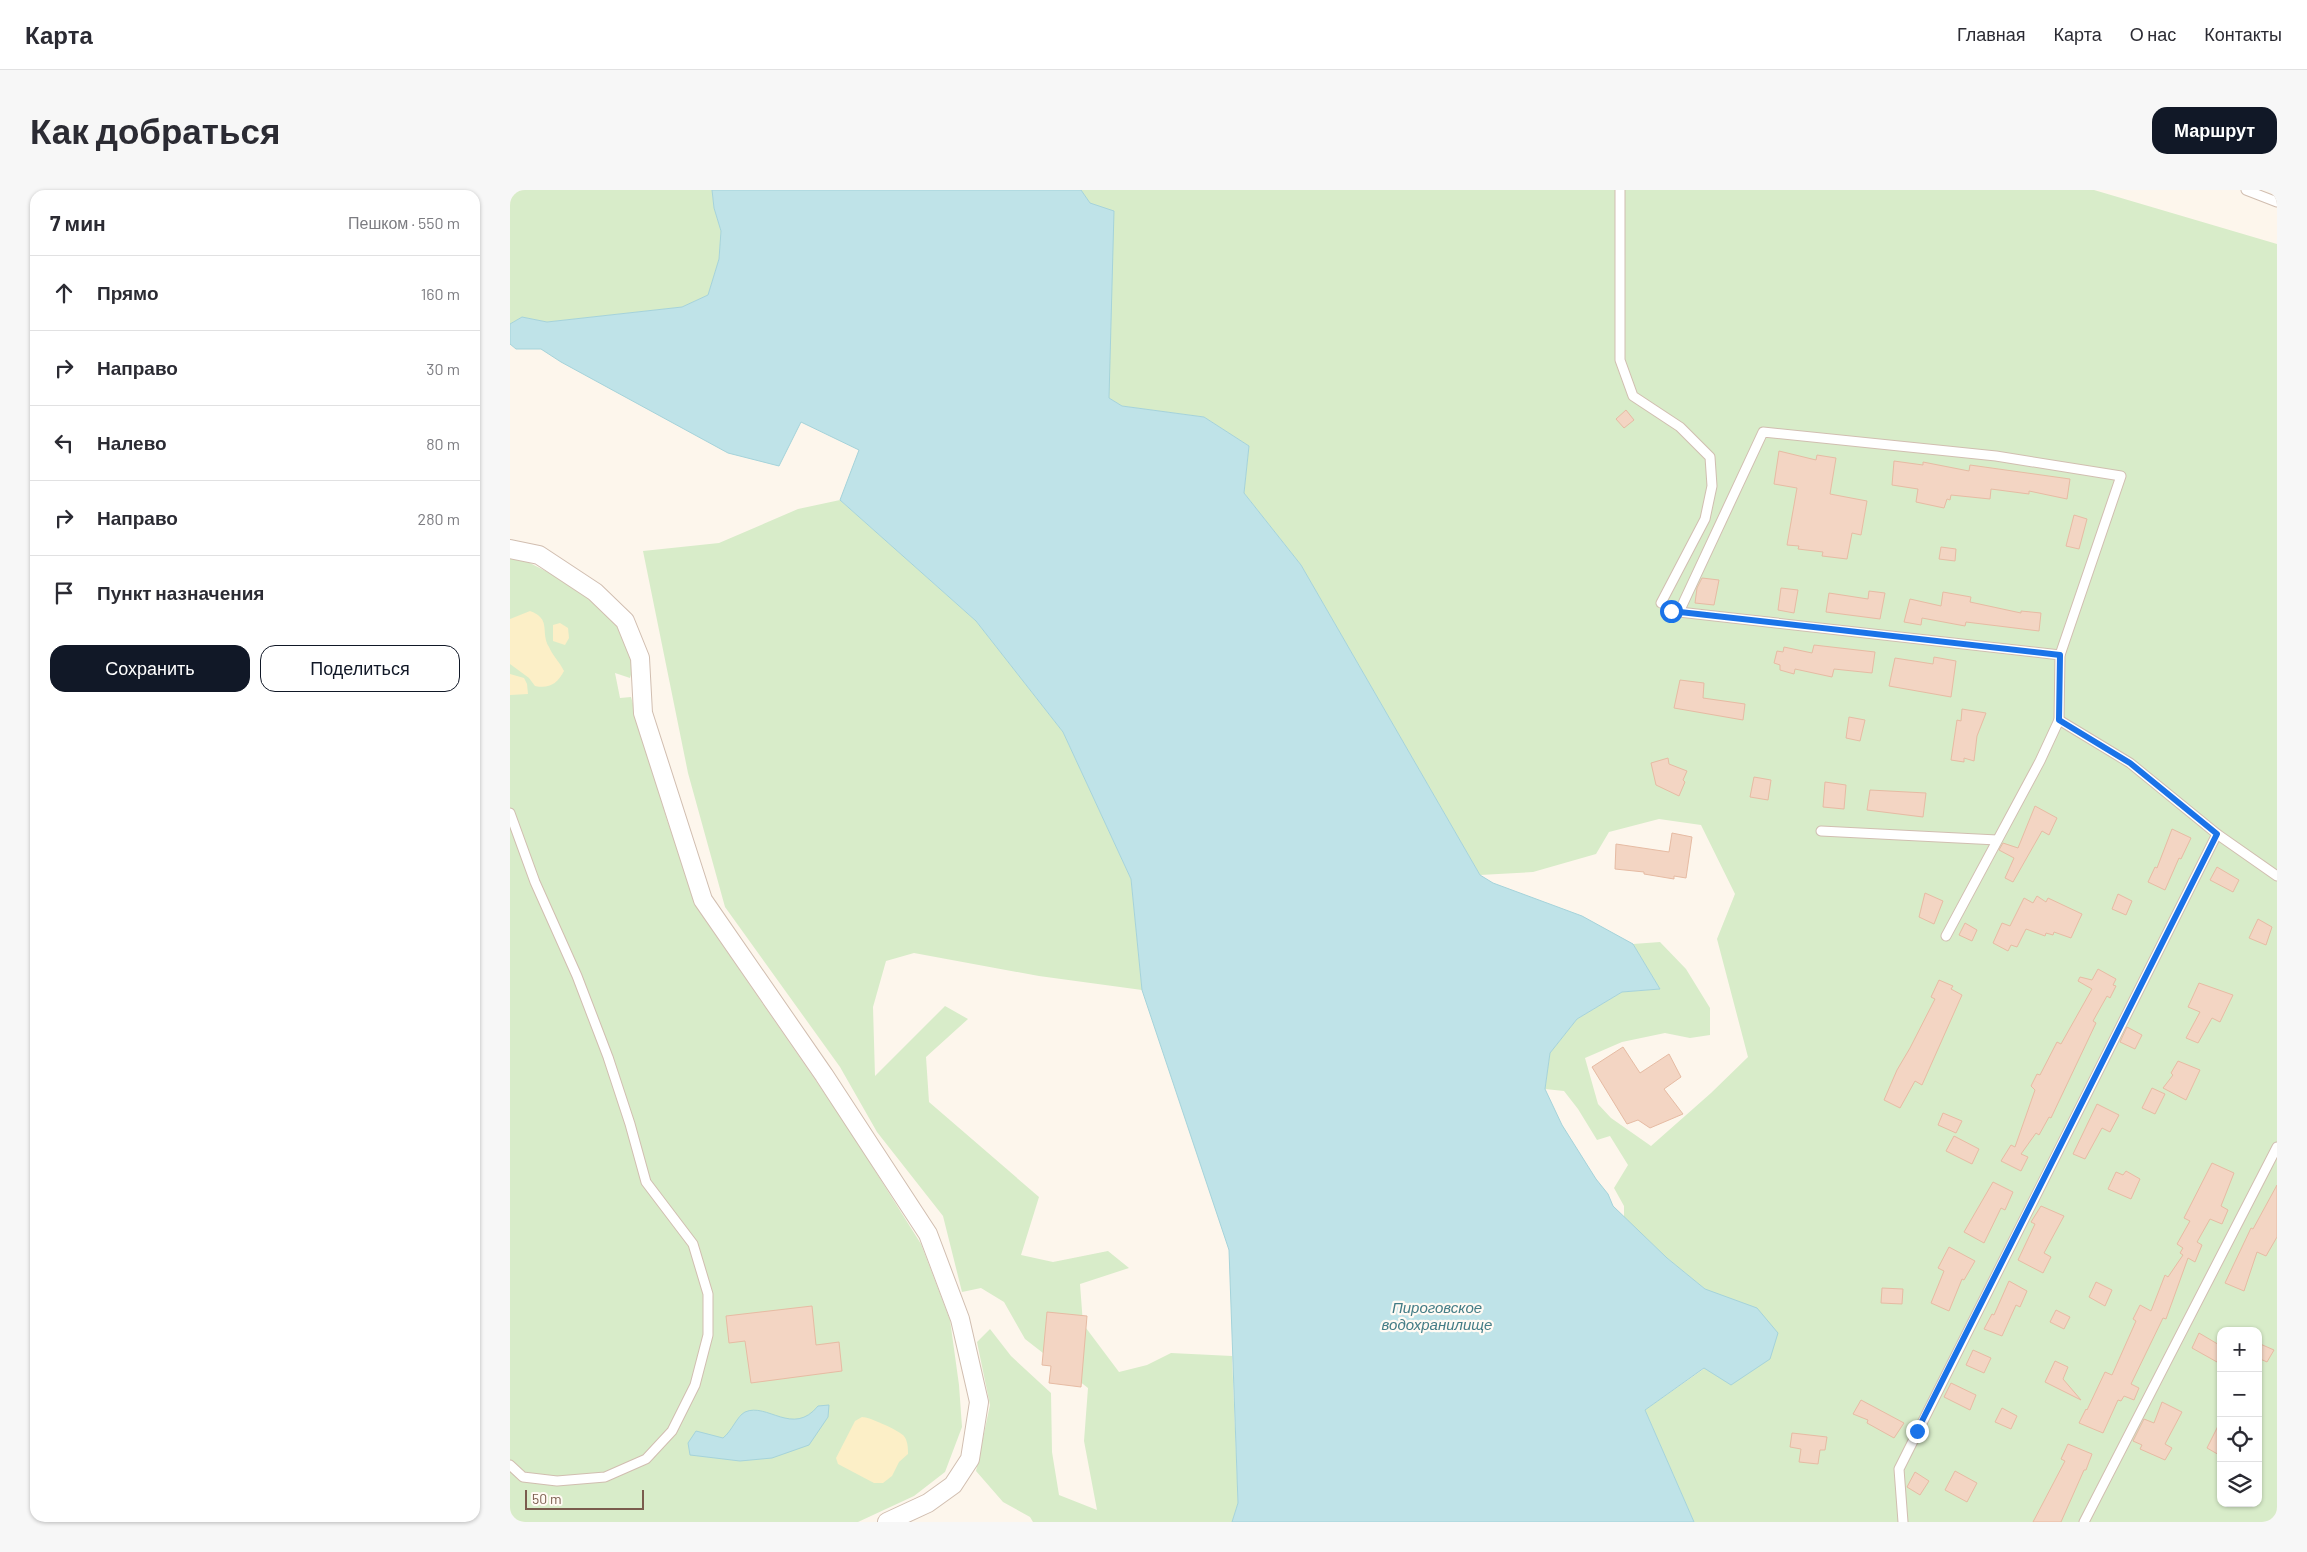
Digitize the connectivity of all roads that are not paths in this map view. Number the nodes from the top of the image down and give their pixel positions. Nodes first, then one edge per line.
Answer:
1 (1620, 190) edge
2 (2246, 190) edge
3 (2277, 202) edge
4 (510, 549) edge
5 (1661, 603) dead end
6 (2060, 655) junction
7 (2059, 720) junction
8 (510, 813) edge
9 (1821, 831) dead end
10 (2217, 834) junction
11 (1997, 840) junction
12 (2277, 876) edge
13 (1946, 936) dead end
14 (2277, 1147) edge
15 (510, 1465) edge
16 (887, 1522) edge
17 (1902, 1522) edge
18 (2084, 1522) edge

1 - 5 lane
2 - 3 lane
4 - 16 street
6 - 6 lane
6 - 7 lane
7 - 10 lane
7 - 11 lane
8 - 15 lane
9 - 11 lane
10 - 12 lane
10 - 17 lane
11 - 13 lane
14 - 18 lane

